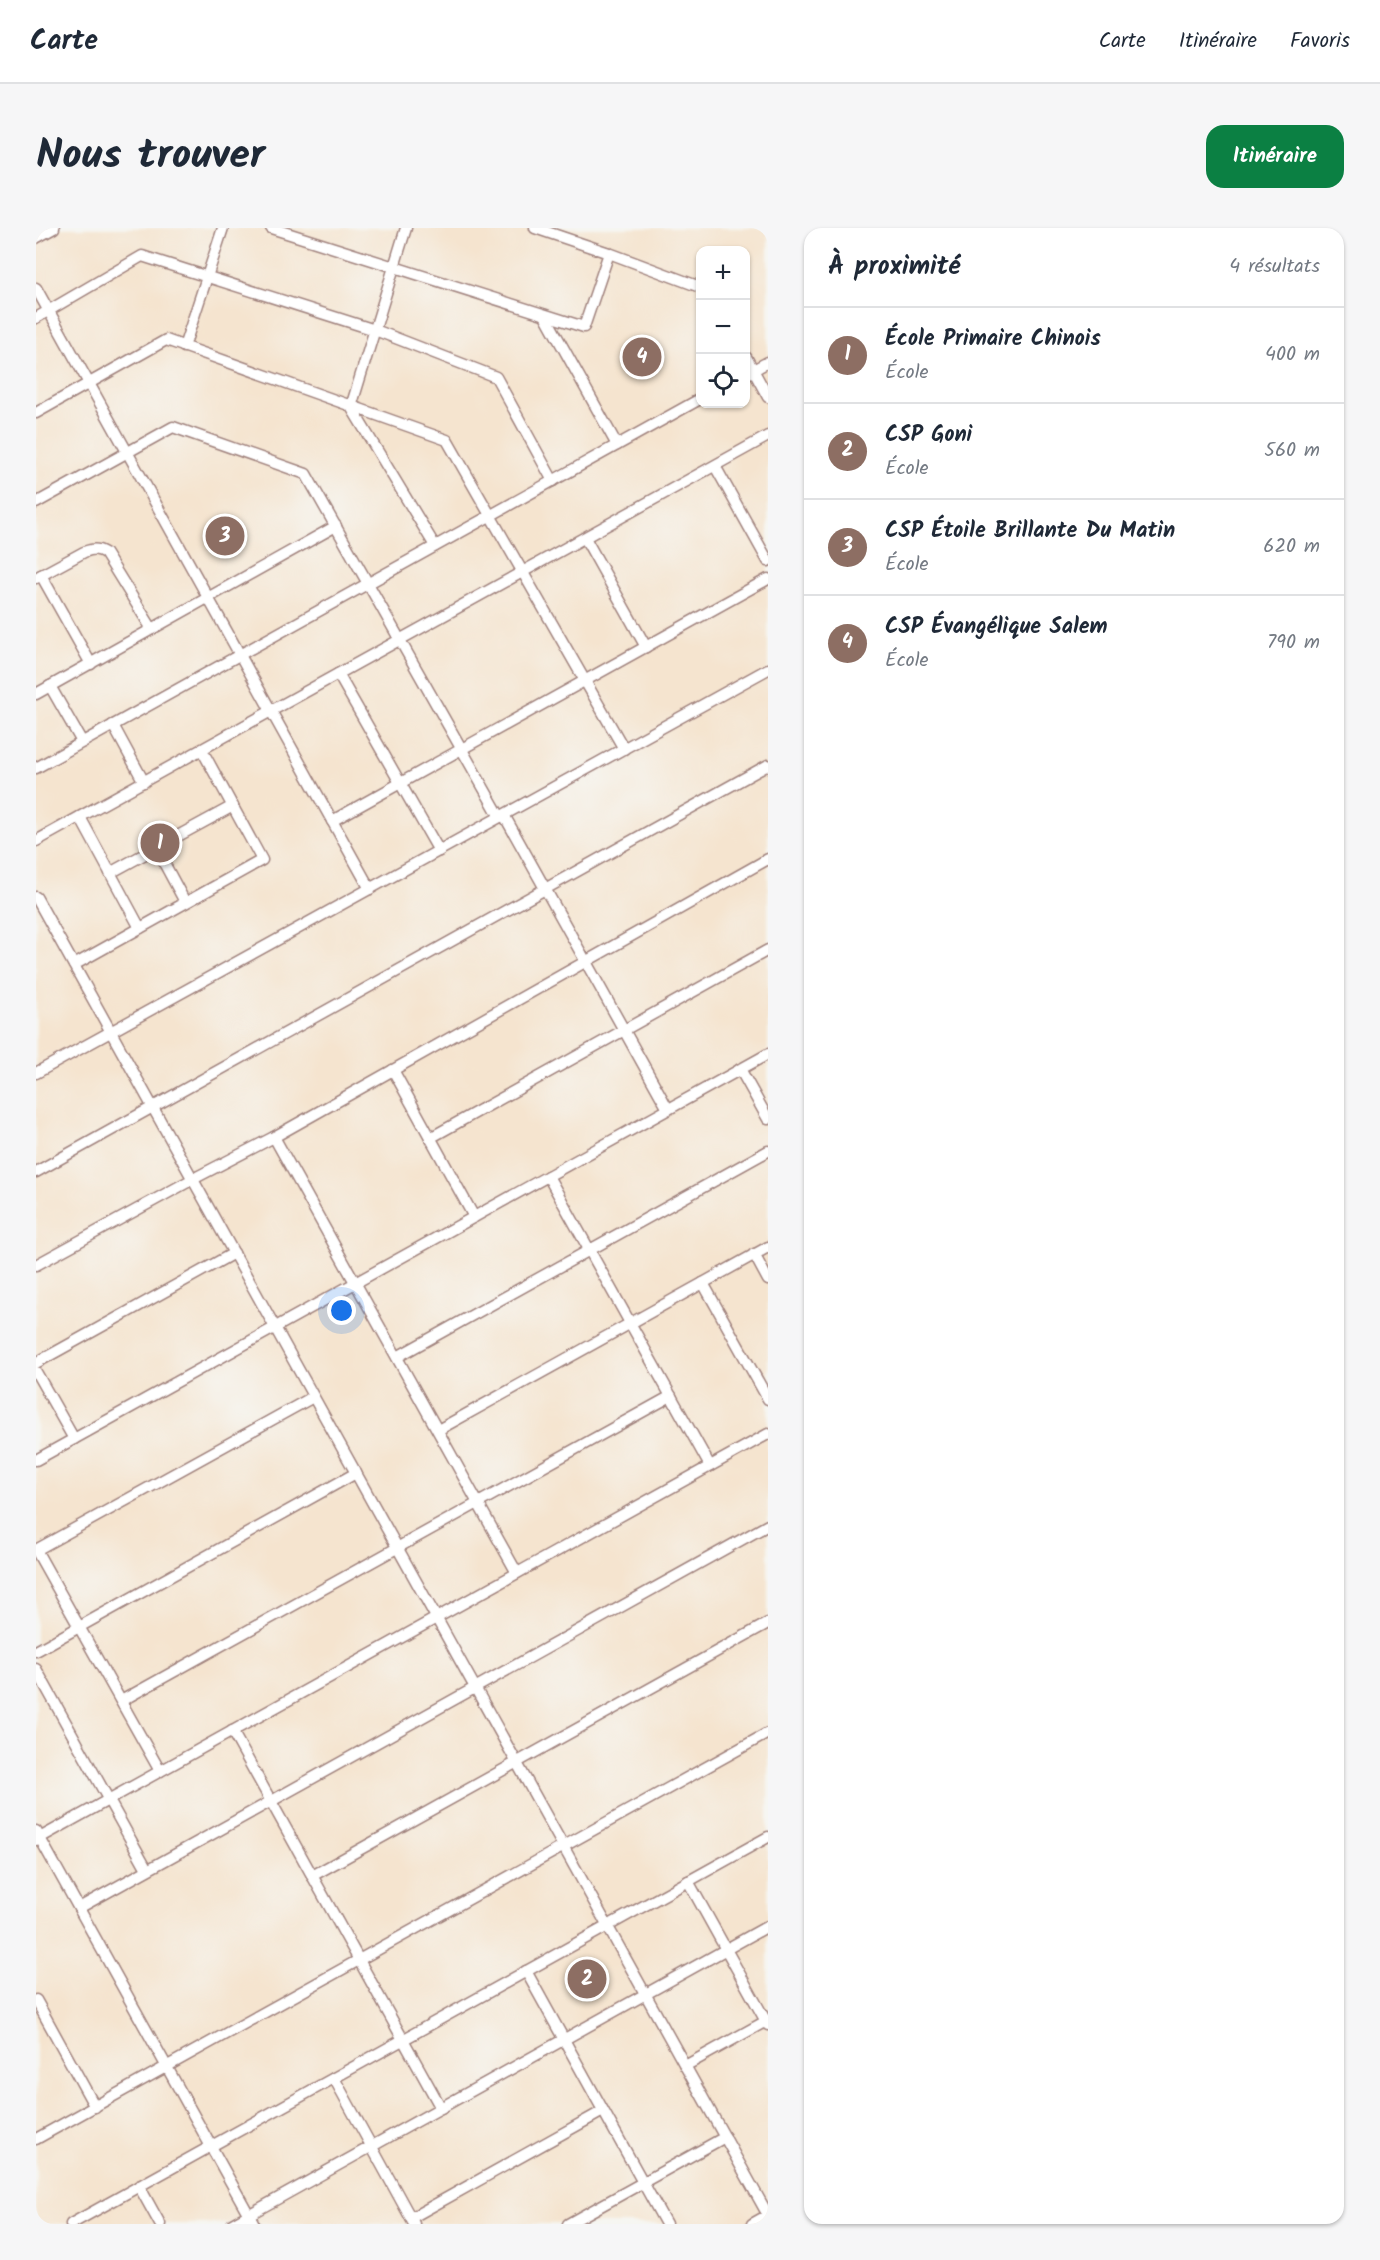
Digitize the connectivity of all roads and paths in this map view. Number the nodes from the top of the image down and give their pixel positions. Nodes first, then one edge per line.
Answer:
1 (54, 228) edge
2 (223, 228) edge
3 (271, 228) edge
4 (406, 228) edge
5 (535, 228) edge
6 (36, 237) edge
7 (609, 253) junction
8 (394, 267) junction
9 (207, 277) junction
10 (696, 286) edge
11 (36, 288) edge
12 (48, 310) junction
13 (545, 315) junction
14 (36, 318) edge
15 (375, 330) junction
16 (184, 347) junction
17 (768, 362) edge
18 (750, 371) edge
19 (750, 373) edge
20 (89, 383) junction
21 (768, 397) edge
22 (696, 401) edge
23 (351, 407) junction
24 (36, 413) edge
25 (768, 436) edge
26 (618, 445) junction
27 (127, 453) junction
28 (715, 466) junction
29 (553, 481) junction
30 (36, 503) edge
31 (490, 516) junction
32 (336, 526) junction
33 (585, 538) junction
34 (435, 546) junction
35 (768, 561) edge
36 (522, 572) junction
37 (38, 576) edge
38 (768, 579) edge
39 (368, 584) junction
40 (208, 598) junction
41 (152, 629) junction
42 (400, 640) junction
43 (646, 647) junction
44 (240, 655) junction
45 (91, 664) junction
46 (768, 669) edge
47 (338, 674) junction
48 (585, 681) junction
49 (50, 686) junction
50 (36, 694) edge
51 (271, 711) junction
52 (113, 725) junction
53 (81, 742) junction
54 (624, 749) junction
55 (202, 750) junction
56 (461, 750) junction
57 (768, 765) edge
58 (36, 768) edge
59 (144, 782) junction
60 (401, 783) junction
61 (232, 806) junction
62 (502, 816) junction
63 (80, 817) junction
64 (332, 821) junction
65 (36, 841) edge
66 (156, 848) junction
67 (439, 851) junction
68 (768, 859) edge
69 (110, 873) junction
70 (370, 889) junction
71 (546, 889) junction
72 (36, 897) edge
73 (186, 903) junction
74 (140, 928) junction
75 (768, 950) edge
76 (585, 960) junction
77 (74, 965) junction
78 (624, 1030) junction
79 (111, 1032) junction
80 (768, 1054) edge
81 (740, 1069) junction
82 (393, 1070) junction
83 (37, 1071) edge
84 (153, 1107) junction
85 (668, 1109) junction
86 (768, 1119) edge
87 (274, 1137) junction
88 (430, 1138) junction
89 (768, 1151) edge
90 (36, 1172) edge
91 (548, 1176) junction
92 (193, 1179) junction
93 (474, 1217) junction
94 (768, 1246) edge
95 (590, 1250) junction
96 (234, 1253) junction
97 (754, 1254) junction
98 (36, 1265) edge
99 (768, 1280) edge
100 (356, 1282) junction
101 (703, 1282) junction
102 (630, 1323) junction
103 (275, 1327) junction
104 (397, 1357) junction
105 (36, 1363) edge
106 (36, 1372) edge
107 (314, 1396) junction
108 (671, 1396) junction
109 (768, 1399) edge
110 (438, 1430) junction
111 (768, 1434) edge
112 (74, 1439) junction
113 (36, 1460) edge
114 (710, 1466) junction
115 (356, 1473) junction
116 (478, 1503) junction
117 (768, 1525) edge
118 (397, 1548) junction
119 (36, 1550) edge
120 (517, 1573) junction
121 (436, 1618) junction
122 (768, 1623) edge
123 (80, 1626) junction
124 (36, 1651) edge
125 (36, 1669) edge
126 (475, 1688) junction
127 (121, 1701) junction
128 (232, 1731) junction
129 (768, 1733) edge
130 (517, 1762) junction
131 (160, 1771) junction
132 (109, 1800) junction
133 (271, 1801) junction
134 (37, 1836) edge
135 (768, 1837) edge
136 (563, 1847) junction
137 (147, 1869) junction
138 (312, 1876) junction
139 (688, 1881) junction
140 (79, 1908) junction
141 (608, 1926) junction
142 (768, 1926) edge
143 (726, 1950) junction
144 (359, 1960) junction
145 (526, 1971) junction
146 (645, 1994) junction
147 (36, 2000) edge
148 (767, 2022) edge
149 (403, 2040) junction
150 (564, 2040) junction
151 (685, 2066) junction
152 (167, 2067) junction
153 (334, 2078) junction
154 (95, 2106) junction
155 (441, 2108) junction
156 (603, 2111) junction
157 (725, 2137) junction
158 (36, 2139) edge
159 (211, 2146) junction
160 (371, 2146) junction
161 (643, 2183) junction
162 (139, 2186) junction
163 (768, 2215) edge
164 (252, 2219) edge
165 (413, 2221) edge
166 (71, 2224) edge
167 (160, 2224) edge
168 (232, 2224) edge
169 (568, 2224) edge
170 (666, 2224) edge
171 (752, 2224) edge

1 - 6 street
2 - 9 street
3 - 8 street
4 - 8 street
5 - 7 street
7 - 10 street
7 - 13 street
8 - 13 street
8 - 15 street
9 - 12 street
9 - 15 street
9 - 16 street
11 - 12 street
12 - 14 street
12 - 20 street
13 - 26 street
15 - 23 street
15 - 29 street
16 - 20 street
16 - 23 street
17 - 18 street
19 - 21 street
20 - 24 street
20 - 27 street
22 - 26 street
23 - 31 street
23 - 34 street
25 - 28 street
26 - 29 street
27 - 30 street
27 - 32 street
27 - 40 street
28 - 33 street
28 - 35 street
29 - 31 street
31 - 34 street
31 - 36 street
32 - 39 street
32 - 40 street
33 - 36 street
33 - 43 street
34 - 39 street
36 - 42 street
36 - 48 street
37 - 41 street
37 - 45 street
38 - 43 street
39 - 42 street
39 - 44 street
40 - 41 street
40 - 44 street
41 - 45 street
42 - 47 street
42 - 56 street
43 - 48 street
44 - 51 street
44 - 52 street
45 - 49 street
46 - 54 street
47 - 51 street
47 - 60 street
48 - 54 street
48 - 56 street
49 - 50 street
49 - 53 street
51 - 55 street
51 - 64 street
52 - 53 street
52 - 59 street
53 - 58 street
54 - 62 street
55 - 59 street
55 - 61 street
56 - 60 street
56 - 62 street
57 - 71 street
59 - 63 street
60 - 64 street
60 - 67 street
61 - 66 street
61 - 73 street
62 - 67 street
62 - 71 street
63 - 65 street
63 - 69 street
64 - 70 street
66 - 69 street
66 - 73 street
67 - 70 street
68 - 76 street
69 - 74 street
70 - 79 street
71 - 76 street
71 - 84 street
72 - 77 street
73 - 74 street
74 - 77 street
75 - 78 street
76 - 78 street
76 - 82 street
77 - 79 street
78 - 85 street
78 - 88 street
79 - 83 street
79 - 84 street
80 - 81 street
81 - 85 street
81 - 86 street
82 - 87 street
82 - 88 street
84 - 90 street
84 - 92 street
85 - 91 street
87 - 92 street
87 - 100 street
88 - 93 street
89 - 95 street
91 - 93 street
91 - 95 street
92 - 96 street
92 - 98 street
93 - 100 street
94 - 97 street
95 - 102 street
95 - 104 street
96 - 103 street
96 - 105 street
97 - 99 street
97 - 101 street
100 - 103 street
100 - 104 street
101 - 102 street
101 - 109 street
102 - 108 street
102 - 110 street
103 - 107 street
103 - 112 street
104 - 110 street
106 - 112 street
107 - 115 street
107 - 119 street
108 - 114 street
108 - 116 street
110 - 116 street
111 - 114 street
112 - 113 street
114 - 120 street
115 - 118 street
115 - 123 street
116 - 118 street
116 - 120 street
117 - 126 street
118 - 121 street
118 - 127 street
119 - 123 street
120 - 121 street
121 - 126 street
121 - 128 street
122 - 130 street
123 - 124 street
123 - 127 street
125 - 132 street
126 - 130 street
126 - 133 street
127 - 131 street
128 - 131 street
128 - 133 street
129 - 136 street
130 - 136 street
130 - 138 street
131 - 132 street
132 - 134 street
132 - 137 street
133 - 137 street
133 - 138 street
134 - 140 street
135 - 139 street
136 - 141 street
136 - 144 street
137 - 140 street
138 - 144 street
139 - 141 street
139 - 143 street
140 - 152 street
141 - 145 street
141 - 146 street
142 - 143 street
143 - 146 street
143 - 148 street
144 - 149 street
144 - 152 street
145 - 149 street
145 - 150 street
146 - 150 street
146 - 151 street
147 - 154 street
148 - 151 street
149 - 153 street
149 - 155 street
150 - 155 street
150 - 156 street
151 - 157 street
152 - 154 street
152 - 159 street
153 - 159 street
153 - 160 street
154 - 158 street
155 - 160 street
156 - 161 street
156 - 165 street
157 - 161 street
157 - 163 street
159 - 162 street
159 - 164 street
160 - 164 street
160 - 165 street
161 - 169 street
161 - 170 street
162 - 166 street
162 - 167 street
163 - 171 street
164 - 168 street

